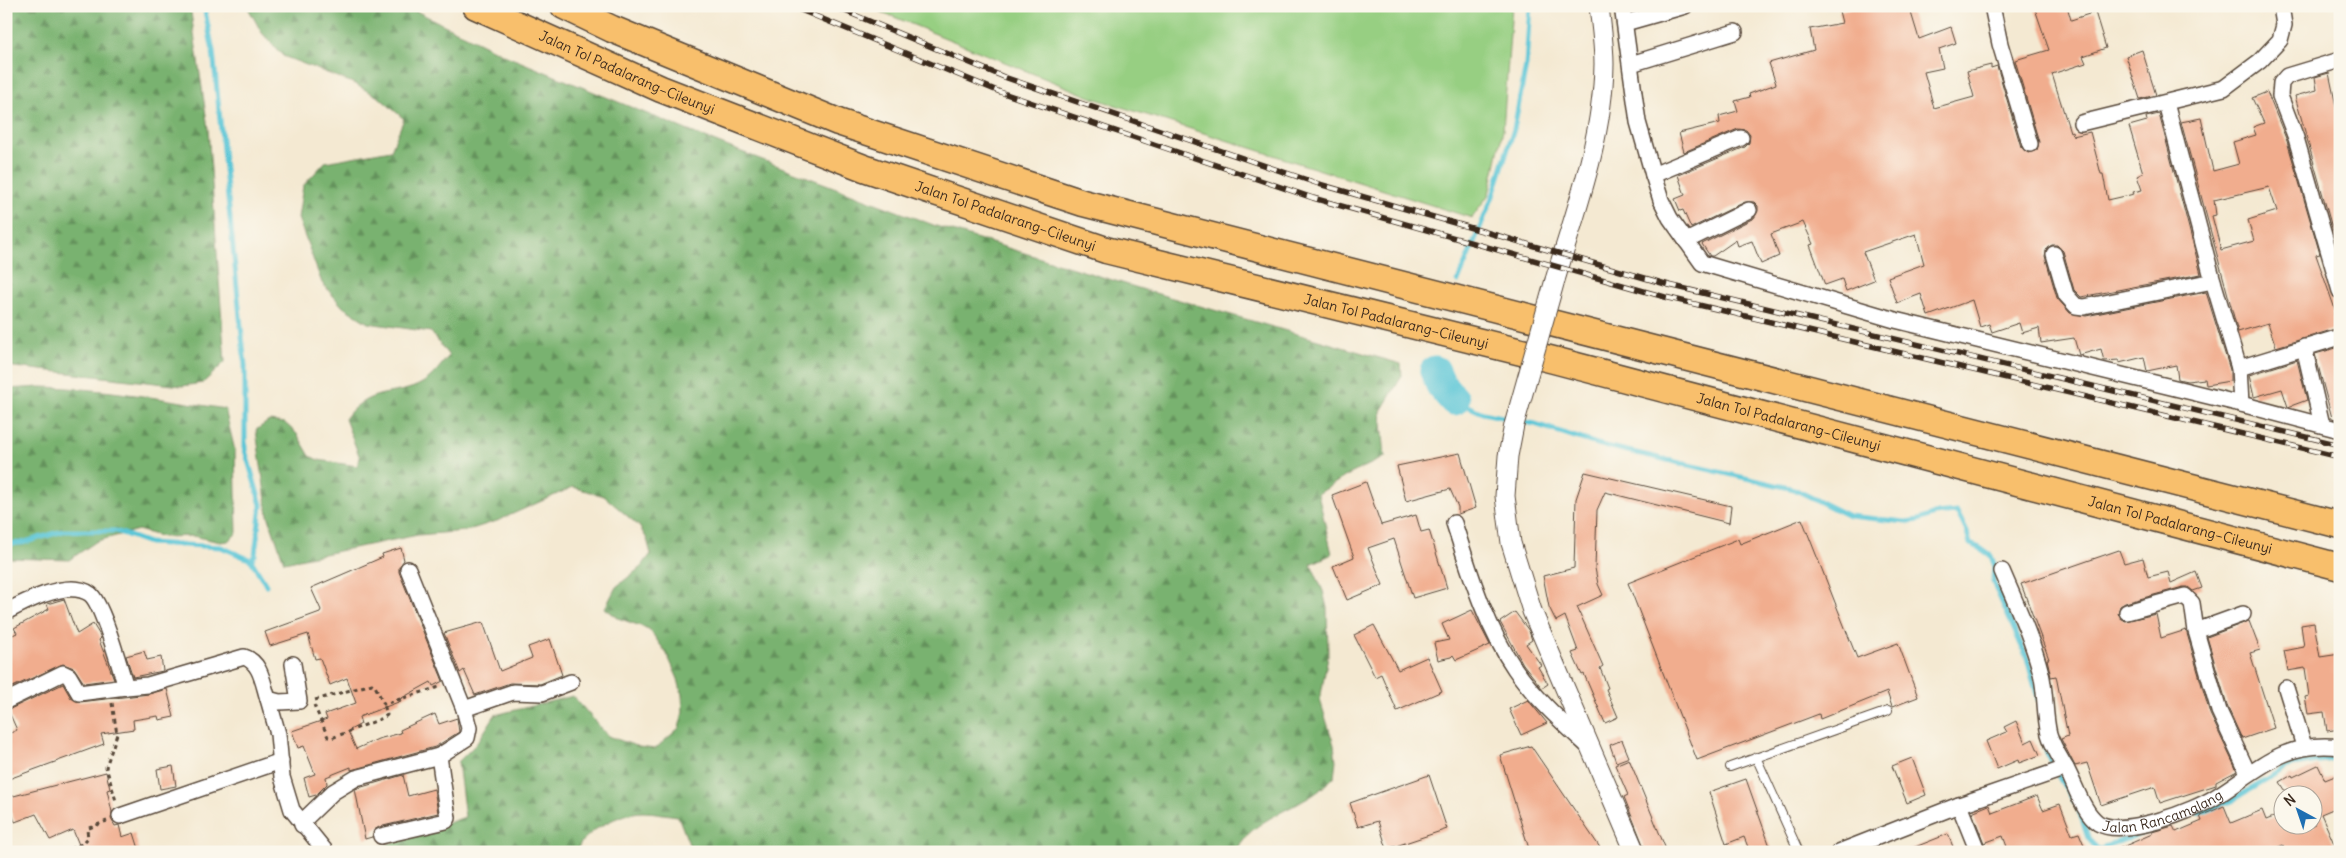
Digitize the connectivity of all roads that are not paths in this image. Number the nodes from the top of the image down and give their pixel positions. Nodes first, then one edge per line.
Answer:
1 (476, 6) edge
2 (564, 6) edge
3 (1599, 6) edge
4 (1622, 6) edge
5 (1685, 6) edge
6 (1992, 6) edge
7 (2281, 6) edge
8 (1625, 23) junction
9 (1735, 32) dead end
10 (2340, 60) edge
11 (1631, 64) junction
12 (2166, 103) junction
13 (2081, 123) dead end
14 (1741, 138) dead end
15 (2030, 144) dead end
16 (1653, 175) junction
17 (1749, 210) dead end
18 (1686, 241) junction
19 (2054, 254) dead end
20 (2212, 281) junction
21 (2340, 291) edge
22 (2340, 338) edge
23 (2304, 347) junction
24 (2239, 368) junction
25 (2241, 404) junction
26 (2322, 425) junction
27 (2340, 430) edge
28 (1454, 523) dead end
29 (2340, 525) edge
30 (408, 568) dead end
31 (2340, 568) edge
32 (2002, 571) dead end
33 (6, 612) edge
34 (2127, 612) dead end
35 (2243, 614) dead end
36 (2196, 631) junction
37 (293, 664) dead end
38 (570, 682) dead end
39 (126, 687) junction
40 (2286, 688) dead end
41 (6, 701) edge
42 (279, 701) junction
43 (464, 709) junction
44 (1888, 711) dead end
45 (2304, 746) junction
46 (1589, 747) junction
47 (2340, 747) edge
48 (439, 756) junction
49 (1756, 758) junction
50 (280, 761) junction
51 (1730, 767) dead end
52 (2064, 768) junction
53 (2248, 773) junction
54 (1959, 805) junction
55 (120, 816) road end
56 (303, 822) junction
57 (380, 836) dead end
58 (326, 852) edge
59 (1634, 852) edge
60 (1799, 852) edge
61 (1839, 852) edge
62 (1978, 852) edge

1 - 31 highway, Jalan Tol Padalarang–Cileunyi
2 - 29 highway
3 - 46 street, bridge
4 - 8 street
5 - 8 street
6 - 15 street
7 - 12 street
8 - 11 street
9 - 11 street
10 - 21 street
11 - 16 street
12 - 13 street
12 - 20 street
14 - 16 street
16 - 18 street
17 - 18 street
18 - 25 street
19 - 20 street
20 - 24 street
22 - 23 street
23 - 24 street
23 - 26 street
24 - 25 street
25 - 26 street
26 - 27 street
28 - 46 street
30 - 43 street
32 - 52 street, Jalan Rancamalang
33 - 39 street
34 - 36 street
35 - 36 street
36 - 53 street
37 - 42 street
38 - 43 street
39 - 41 street
39 - 42 street
40 - 45 street
42 - 50 street
43 - 48 street
44 - 49 lane
45 - 47 street, Jalan Rancamalang
45 - 53 street, Jalan Rancamalang
46 - 59 street
48 - 56 street
48 - 57 street
49 - 51 lane
49 - 60 lane
50 - 55 street
50 - 56 street
52 - 53 street, Jalan Rancamalang
52 - 54 street
54 - 61 street
54 - 62 street
56 - 58 street

